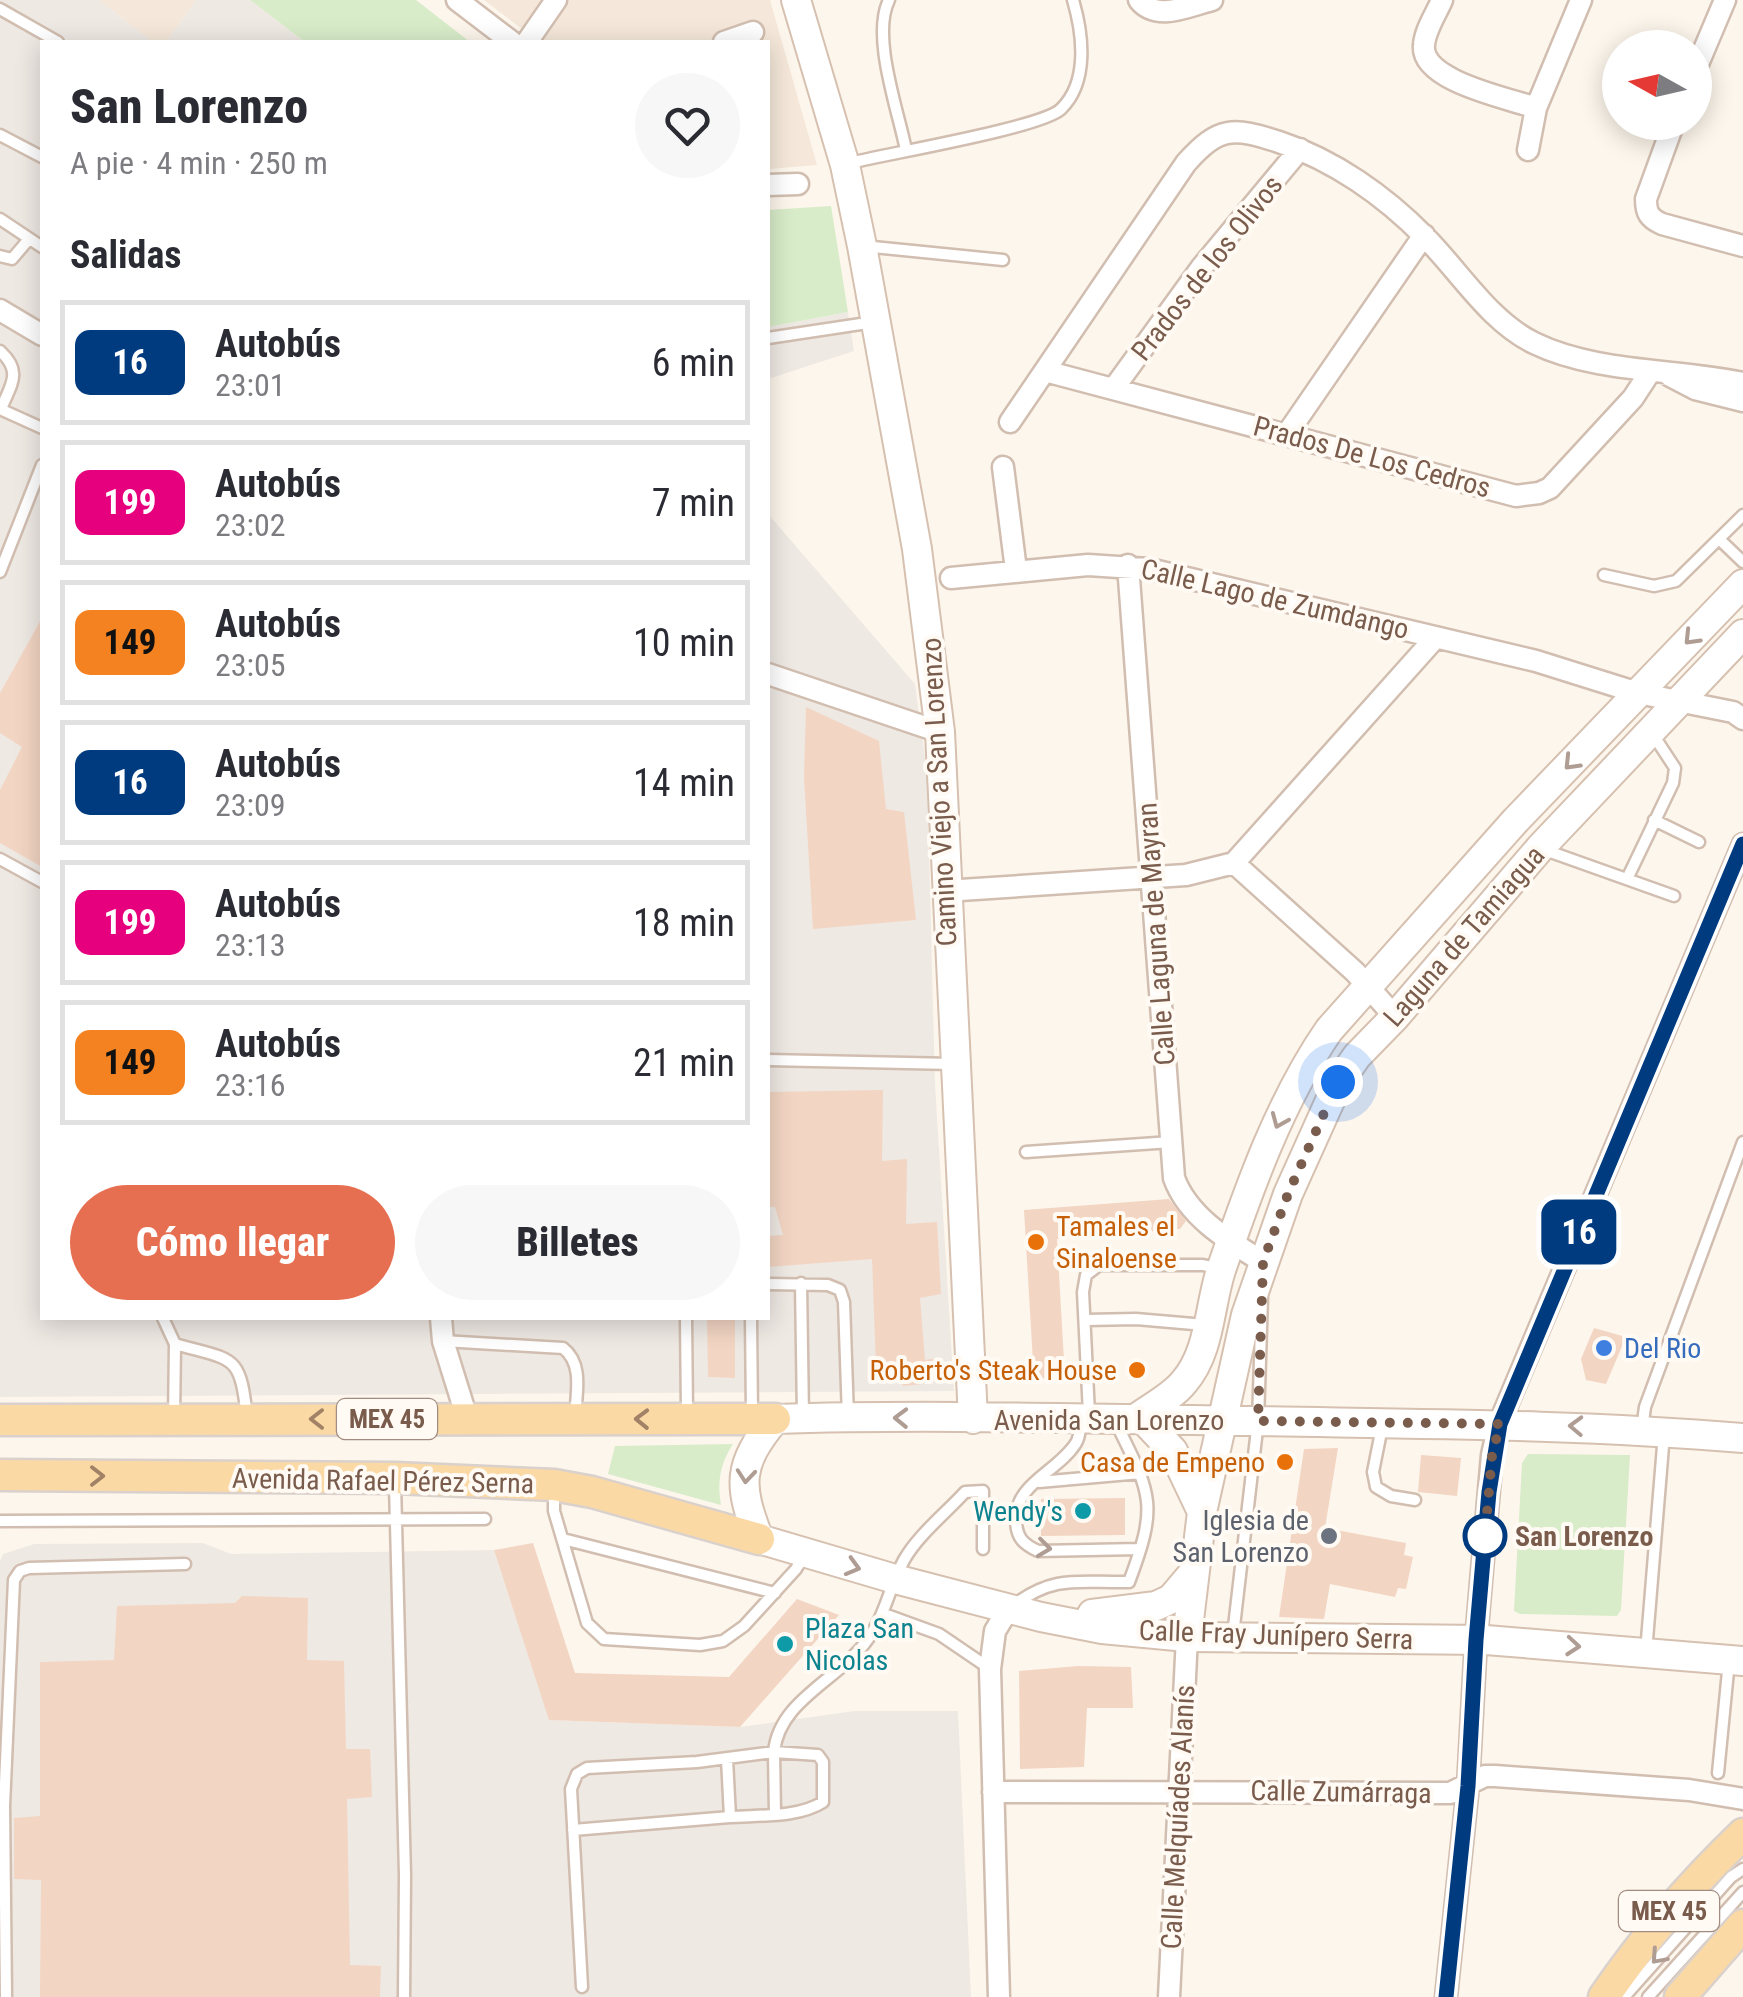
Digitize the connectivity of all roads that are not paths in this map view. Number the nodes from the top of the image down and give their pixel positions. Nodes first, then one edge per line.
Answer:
1 (457, 0) edge
2 (556, 0) edge
3 (796, 0) edge
4 (889, 0) edge
5 (1072, 0) edge
6 (1212, 0) edge
7 (1442, 0) edge
8 (1581, 0) edge
9 (1726, 0) edge
10 (1142, 4) edge
11 (0, 9) edge
12 (753, 32) dead end
13 (1712, 32) edge
14 (54, 40) edge
15 (509, 40) edge
16 (528, 40) edge
17 (730, 40) edge
18 (1536, 108) junction
19 (0, 135) edge
20 (1667, 140) edge
21 (1300, 149) junction
22 (906, 150) junction
23 (1528, 150) dead end
24 (40, 156) edge
25 (845, 165) junction
26 (798, 184) dead end
27 (770, 185) edge
28 (0, 218) edge
29 (1424, 235) junction
30 (30, 239) junction
31 (40, 246) edge
32 (862, 246) junction
33 (1743, 246) edge
34 (0, 256) edge
35 (1002, 260) dead end
36 (0, 310) edge
37 (875, 322) junction
38 (40, 335) edge
39 (770, 338) edge
40 (0, 350) edge
41 (1045, 371) junction
42 (1659, 373) junction
43 (1743, 383) edge
44 (1114, 388) junction
45 (1743, 401) edge
46 (0, 409) edge
47 (1010, 422) dead end
48 (40, 427) edge
49 (1286, 434) junction
50 (1003, 467) dead end
51 (40, 470) edge
52 (1743, 515) edge
53 (1719, 539) junction
54 (1743, 562) edge
55 (1128, 565) junction
56 (1016, 570) junction
57 (0, 572) edge
58 (1604, 575) dead end
59 (951, 578) dead end
60 (1743, 584) edge
61 (1743, 634) edge
62 (1436, 637) junction
63 (770, 675) edge
64 (1638, 692) junction
65 (1680, 700) junction
66 (1743, 719) edge
67 (940, 732) junction
68 (1650, 732) junction
69 (1654, 820) junction
70 (1699, 842) dead end
71 (1743, 844) edge
72 (1540, 848) junction
73 (0, 860) edge
74 (1234, 863) junction
75 (1152, 878) junction
76 (1628, 880) junction
77 (40, 881) edge
78 (946, 891) junction
79 (1674, 896) dead end
80 (1367, 985) junction
81 (1396, 1017) junction
82 (770, 1060) edge
83 (954, 1064) junction
84 (1170, 1142) junction
85 (1743, 1142) edge
86 (1026, 1152) dead end
87 (1232, 1242) junction
88 (1263, 1262) junction
89 (1221, 1269) junction
90 (801, 1283) junction
91 (770, 1284) edge
92 (164, 1320) edge
93 (441, 1320) edge
94 (686, 1320) edge
95 (751, 1320) edge
96 (1086, 1320) junction
97 (1208, 1325) junction
98 (444, 1341) junction
99 (175, 1344) junction
100 (466, 1418) junction
101 (575, 1418) junction
102 (848, 1418) junction
103 (972, 1419) junction
104 (1112, 1419) junction
105 (0, 1420) edge
106 (174, 1420) junction
107 (247, 1420) junction
108 (687, 1420) junction
109 (776, 1420) junction
110 (1222, 1421) junction
111 (1258, 1421) junction
112 (1383, 1421) junction
113 (1500, 1424) junction
114 (1653, 1430) junction
115 (1743, 1438) edge
116 (1140, 1473) junction
117 (0, 1475) edge
118 (396, 1478) junction
119 (1038, 1482) junction
120 (554, 1486) junction
121 (1416, 1500) dead end
122 (1202, 1512) junction
123 (395, 1518) junction
124 (485, 1519) dead end
125 (0, 1521) edge
126 (759, 1538) junction
127 (563, 1539) junction
128 (983, 1548) dead end
129 (1139, 1548) junction
130 (806, 1553) junction
131 (185, 1564) dead end
132 (1194, 1573) junction
133 (895, 1579) junction
134 (1129, 1582) junction
135 (774, 1593) junction
136 (1009, 1608) junction
137 (1129, 1612) junction
138 (884, 1614) junction
139 (1040, 1617) junction
140 (1187, 1638) junction
141 (1232, 1638) junction
142 (1476, 1640) junction
143 (1646, 1653) junction
144 (1736, 1661) edge
145 (990, 1669) junction
146 (774, 1752) junction
147 (727, 1758) junction
148 (1718, 1772) dead end
149 (1468, 1786) junction
150 (1181, 1790) junction
151 (993, 1792) junction
152 (1743, 1800) edge
153 (774, 1814) junction
154 (730, 1817) junction
155 (573, 1830) junction
156 (1743, 1834) edge
157 (1743, 1869) edge
158 (1743, 1892) edge
159 (1743, 1924) edge
160 (582, 1988) dead end
161 (1689, 1994) edge
162 (6, 1997) edge
163 (404, 1997) edge
164 (999, 1997) edge
165 (1169, 1997) edge
166 (1446, 1997) edge
167 (1604, 1997) edge
168 (1624, 1997) edge
169 (1648, 1997) edge

1 - 15 street
2 - 16 street
3 - 25 main road, Camino Viejo a San Lorenzo
4 - 22 lane
5 - 22 lane
6 - 10 street
7 - 18 street
8 - 18 street
9 - 13 street
11 - 14 lane
12 - 17 street
18 - 23 street
19 - 24 lane
20 - 33 street
21 - 29 street
21 - 41 street
21 - 44 street, Prados de los Olivos
22 - 25 lane
25 - 32 main road, Camino Viejo a San Lorenzo
26 - 27 street
28 - 30 lane
29 - 42 street
29 - 49 street
30 - 31 lane
30 - 34 lane
32 - 35 lane
32 - 37 main road, Camino Viejo a San Lorenzo
36 - 38 street
37 - 39 lane
37 - 67 main road, Camino Viejo a San Lorenzo
40 - 46 lane
41 - 44 street, Prados De Los Cedros
41 - 47 street
42 - 43 street
42 - 45 street
42 - 49 street, Prados De Los Cedros
44 - 49 street, Prados De Los Cedros
46 - 48 lane
50 - 56 street
51 - 57 lane
52 - 53 lane
53 - 54 lane
53 - 58 lane
55 - 56 street, Calle Lago de Zumdango
55 - 62 street, Calle Lago de Zumdango
55 - 75 street, Calle Laguna de Mayran
56 - 59 street, Calle Lago de Zumdango
60 -> 64 main road, Laguna de Tamiagua
61 - 65 main road, Laguna de Tamiagua
62 - 64 street, Calle Lago de Zumdango
62 - 74 street
63 - 67 street
64 - 65 street, Calle Lago de Zumdango
64 -> 80 main road, Laguna de Tamiagua
65 - 66 street, Calle Lago de Zumdango
65 - 68 main road, Laguna de Tamiagua
67 - 78 main road, Camino Viejo a San Lorenzo
68 - 69 lane
68 - 72 main road, Laguna de Tamiagua
69 - 70 lane
69 - 76 lane
71 - 113 street
72 - 76 lane
72 - 81 main road, Laguna de Tamiagua
73 - 77 lane
74 - 75 street
74 - 80 street
75 - 78 street
75 - 84 street, Calle Laguna de Mayran
76 - 79 lane
78 - 83 main road, Camino Viejo a San Lorenzo
80 - 81 street
80 -> 87 main road, Laguna de Tamiagua
81 - 88 main road, Laguna de Tamiagua
82 - 83 lane
83 - 103 main road, Camino Viejo a San Lorenzo
84 - 86 lane
84 - 87 street, Calle Laguna de Mayran
85 - 114 lane
87 - 88 street, Calle Laguna de Mayran
87 - 89 main road, Laguna de Tamiagua
88 - 110 main road, Laguna de Tamiagua
88 - 111 lane
89 - 96 lane
89 - 97 main road, Laguna de Tamiagua
90 - 91 lane
90 - 102 lane
90 - 109 lane
92 - 99 lane
93 - 98 street
94 - 108 lane
95 - 109 lane
96 - 97 lane
96 - 104 lane
97 - 104 main road, Laguna de Tamiagua
98 - 100 street
98 - 101 lane
99 - 106 lane
99 - 107 lane
100 - 101 main road, MEX 45
100 -> 107 main road, MEX 45
108 -> 101 main road, MEX 45
103 -> 102 main road, Avenida San Lorenzo / MEX 45
102 - 109 main road, Avenida San Lorenzo / MEX 45
103 - 104 main road, Avenida San Lorenzo / MEX 45
104 - 110 main road, Avenida San Lorenzo / MEX 45
104 - 116 lane
104 - 119 lane
104 - 122 main road
105 - 106 main road, MEX 45
106 - 107 main road, MEX 45
108 - 109 main road, MEX 45
109 -> 126 main road
110 - 111 main road, Avenida San Lorenzo / MEX 45
110 - 122 main road, Laguna de Tamiagua
111 - 112 main road, Avenida San Lorenzo / MEX 45
111 - 141 lane
112 - 113 main road, Avenida San Lorenzo / MEX 45
112 - 121 lane
114 -> 113 main road, Avenida San Lorenzo / MEX 45
113 - 142 street
114 - 115 main road, Avenida San Lorenzo / MEX 45
114 - 143 lane
116 - 119 lane
116 - 129 lane
117 -> 118 main road, Avenida Rafael Pérez Serna / MEX 45
118 - 120 main road, Avenida Rafael Pérez Serna / MEX 45
118 - 123 lane
119 -> 129 lane
120 - 126 main road, Avenida Rafael Pérez Serna / MEX 45
120 - 127 lane
122 - 132 main road, Laguna de Tamiagua
123 - 124 lane
123 - 125 lane
123 - 163 lane
126 - 130 main road, Calle Fray Junípero Serra / MEX 45
127 - 135 lane
127 - 135 lane
128 - 133 lane
129 - 134 lane
130 -> 133 main road, Calle Fray Junípero Serra / MEX 45
130 - 135 lane
131 - 162 lane
132 - 137 main road
132 - 140 main road, Laguna de Tamiagua
133 - 136 main road, Calle Fray Junípero Serra / MEX 45
133 - 138 lane
134 - 136 lane
134 - 137 lane
136 - 139 main road, Calle Fray Junípero Serra / MEX 45
136 - 145 street
137 - 139 main road
138 - 145 lane
138 - 146 lane
139 - 140 main road, Calle Fray Junípero Serra / MEX 45
140 - 141 main road, Calle Fray Junípero Serra / MEX 45
140 - 150 street, Calle Melquíades Alanís
141 - 142 main road, Calle Fray Junípero Serra / MEX 45
142 -> 143 main road, Calle Fray Junípero Serra / MEX 45
142 - 149 street
143 - 144 main road, Calle Fray Junípero Serra / MEX 45
144 - 148 lane
145 - 151 street
146 - 147 lane
146 - 153 lane
146 - 153 lane
147 - 154 lane
147 - 155 lane
149 - 150 street, Calle Zumárraga
149 - 152 street, Calle Zumárraga
149 - 166 street
150 - 151 street, Calle Zumárraga
150 - 165 street, Calle Melquíades Alanís
151 - 164 street
153 - 154 lane
154 - 155 lane
155 - 160 lane
156 - 167 main road, MEX 45
157 -> 168 lane
158 - 169 lane
159 - 161 main road, MEX 45

